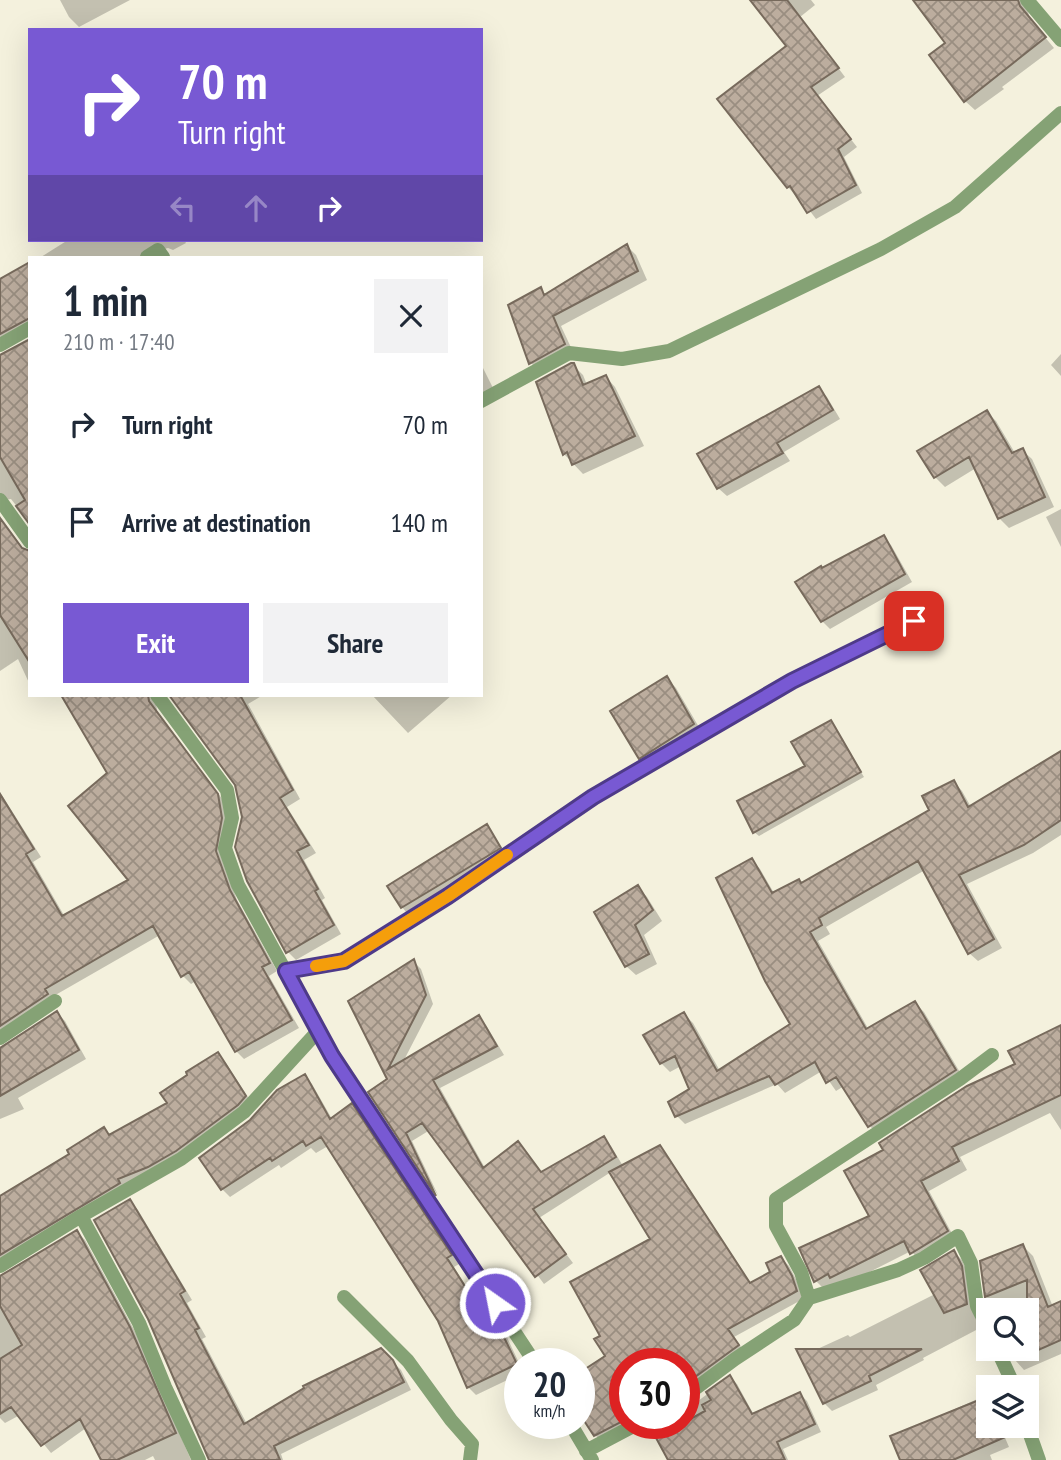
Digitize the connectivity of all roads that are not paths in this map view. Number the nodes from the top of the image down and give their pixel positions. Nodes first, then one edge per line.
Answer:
1 (1027, 0) edge
2 (1061, 40) edge
3 (1061, 113) edge
4 (149, 256) edge
5 (162, 256) edge
6 (28, 329) edge
7 (0, 345) edge
8 (483, 400) edge
9 (0, 499) edge
10 (28, 539) edge
11 (914, 621) dead end
12 (158, 697) edge
13 (286, 971) junction
14 (55, 1001) dead end
15 (319, 1030) junction
16 (0, 1038) edge
17 (992, 1055) dead end
18 (81, 1216) junction
19 (0, 1266) edge
20 (344, 1297) dead end
21 (809, 1298) junction
22 (976, 1299) edge
23 (525, 1348) edge
24 (700, 1384) edge
25 (1031, 1438) edge
26 (580, 1439) edge
27 (614, 1439) edge
28 (589, 1455) edge
29 (199, 1460) edge
30 (470, 1460) edge
31 (1039, 1460) edge

1 - 2 street
3 - 8 street
4 - 5 street
6 - 7 street
9 - 10 street
11 - 13 street
12 - 13 street
13 - 15 street
14 - 16 street
15 - 18 street
15 - 23 street
17 - 21 street
18 - 19 street
18 - 29 street
20 - 30 street
21 - 22 street
21 - 24 street
25 - 31 street
26 - 28 street
27 - 28 street

